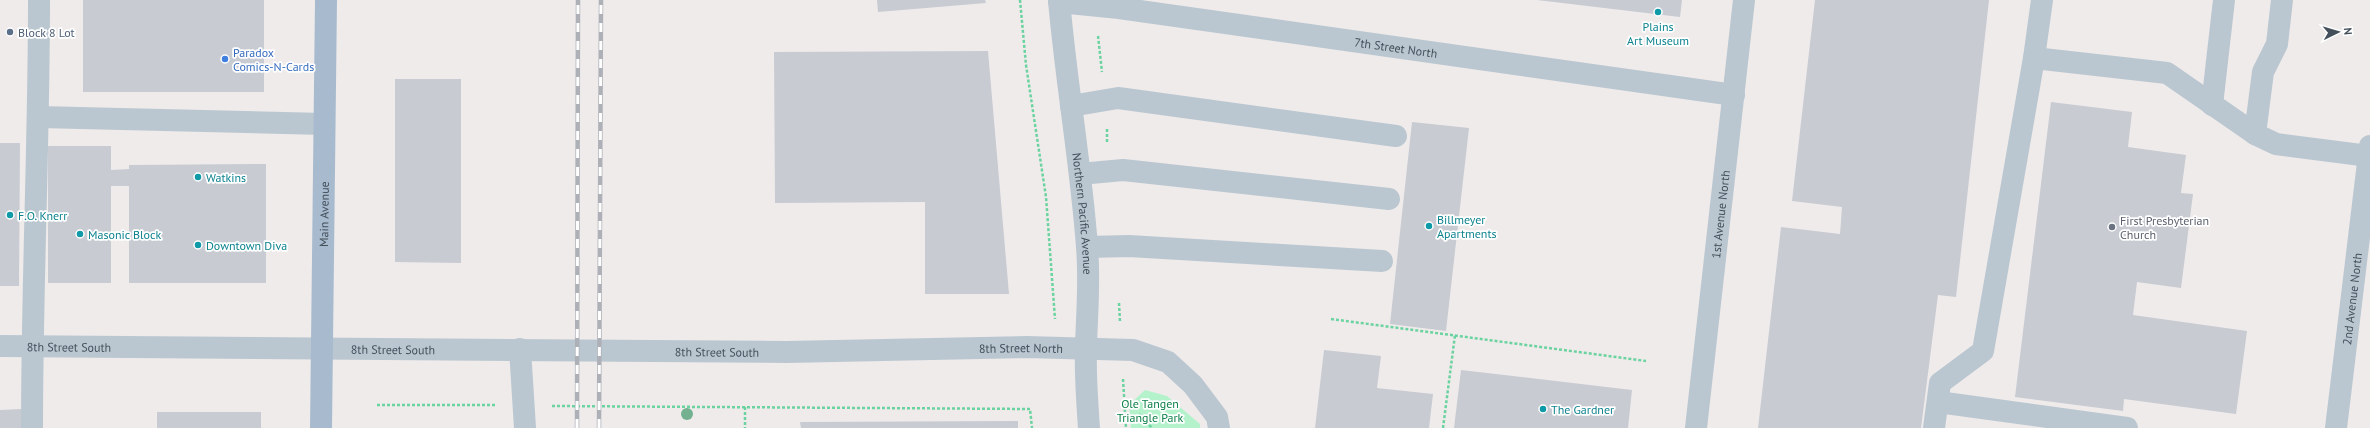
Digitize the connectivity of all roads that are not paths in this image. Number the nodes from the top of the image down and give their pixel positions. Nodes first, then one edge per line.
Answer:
1 (38, 0) edge
2 (326, 0) edge
3 (1744, 0) edge
4 (2042, 0) edge
5 (2224, 0) edge
6 (2282, 0) edge
7 (1059, 1) edge
8 (2034, 58) junction
9 (1734, 95) junction
10 (2212, 105) junction
11 (1071, 106) junction
12 (39, 117) junction
13 (324, 124) junction
14 (2255, 134) junction
15 (1396, 136) dead end
16 (2369, 160) edge
17 (1080, 174) junction
18 (1389, 199) dead end
19 (1087, 247) junction
20 (1382, 261) dead end
21 (32, 345) junction
22 (0, 346) edge
23 (321, 347) junction
24 (1086, 347) junction
25 (520, 349) junction
26 (786, 352) joint
27 (1938, 402) junction
28 (32, 428) edge
29 (321, 428) edge
30 (525, 428) edge
31 (1090, 428) edge
32 (1219, 428) edge
33 (1696, 428) edge
34 (1934, 428) edge
35 (2127, 428) edge
36 (2336, 428) edge

1 - 12 street
2 - 13 main road, Main Avenue
3 - 9 street, 1st Avenue North
4 - 8 street
5 - 10 street
6 - 14 street
7 - 9 street, 7th Street North
7 - 11 street, Northern Pacific Avenue
8 - 10 street
8 - 27 street
9 - 33 street, 1st Avenue North
10 - 14 street
11 - 15 street
11 - 17 street, Northern Pacific Avenue
12 - 13 street
12 - 21 street
13 - 23 main road, Main Avenue
14 - 16 street
16 - 36 street, 2nd Avenue North
17 - 18 street
17 - 19 street, Northern Pacific Avenue
19 - 20 street
19 - 24 street, Northern Pacific Avenue
21 - 22 street, 8th Street South
21 - 23 street, 8th Street South
21 - 28 street
23 - 25 street, 8th Street South
23 - 29 main road, Main Avenue
24 - 26 street, 8th Street North
24 - 31 street, Northern Pacific Avenue
24 - 32 street, 8th Street North
25 - 26 street, 8th Street South
25 - 30 street
27 - 34 street
27 - 35 street

